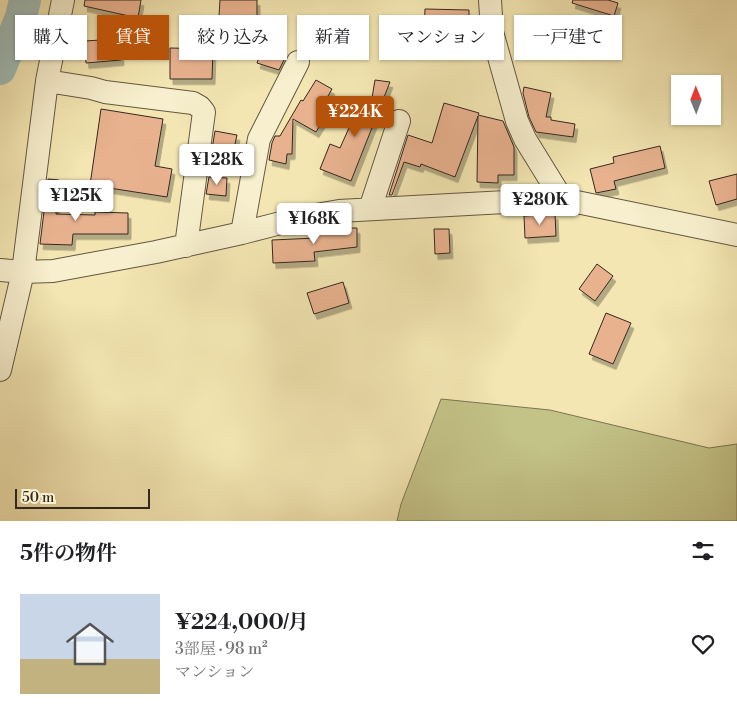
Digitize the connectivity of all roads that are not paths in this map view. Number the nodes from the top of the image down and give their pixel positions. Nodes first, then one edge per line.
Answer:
1 (63, 0) edge
2 (490, 0) edge
3 (298, 62) dead end
4 (48, 81) junction
5 (399, 121) dead end
6 (562, 199) junction
7 (370, 209) junction
8 (242, 233) junction
9 (737, 235) edge
10 (186, 246) junction
11 (13, 271) edge
12 (0, 370) edge

1 - 4 street
2 - 6 street
3 - 8 street
4 - 10 street
4 - 11 street
5 - 7 street
6 - 7 street
6 - 9 street
7 - 8 street
8 - 10 street
10 - 11 street
11 - 12 street

